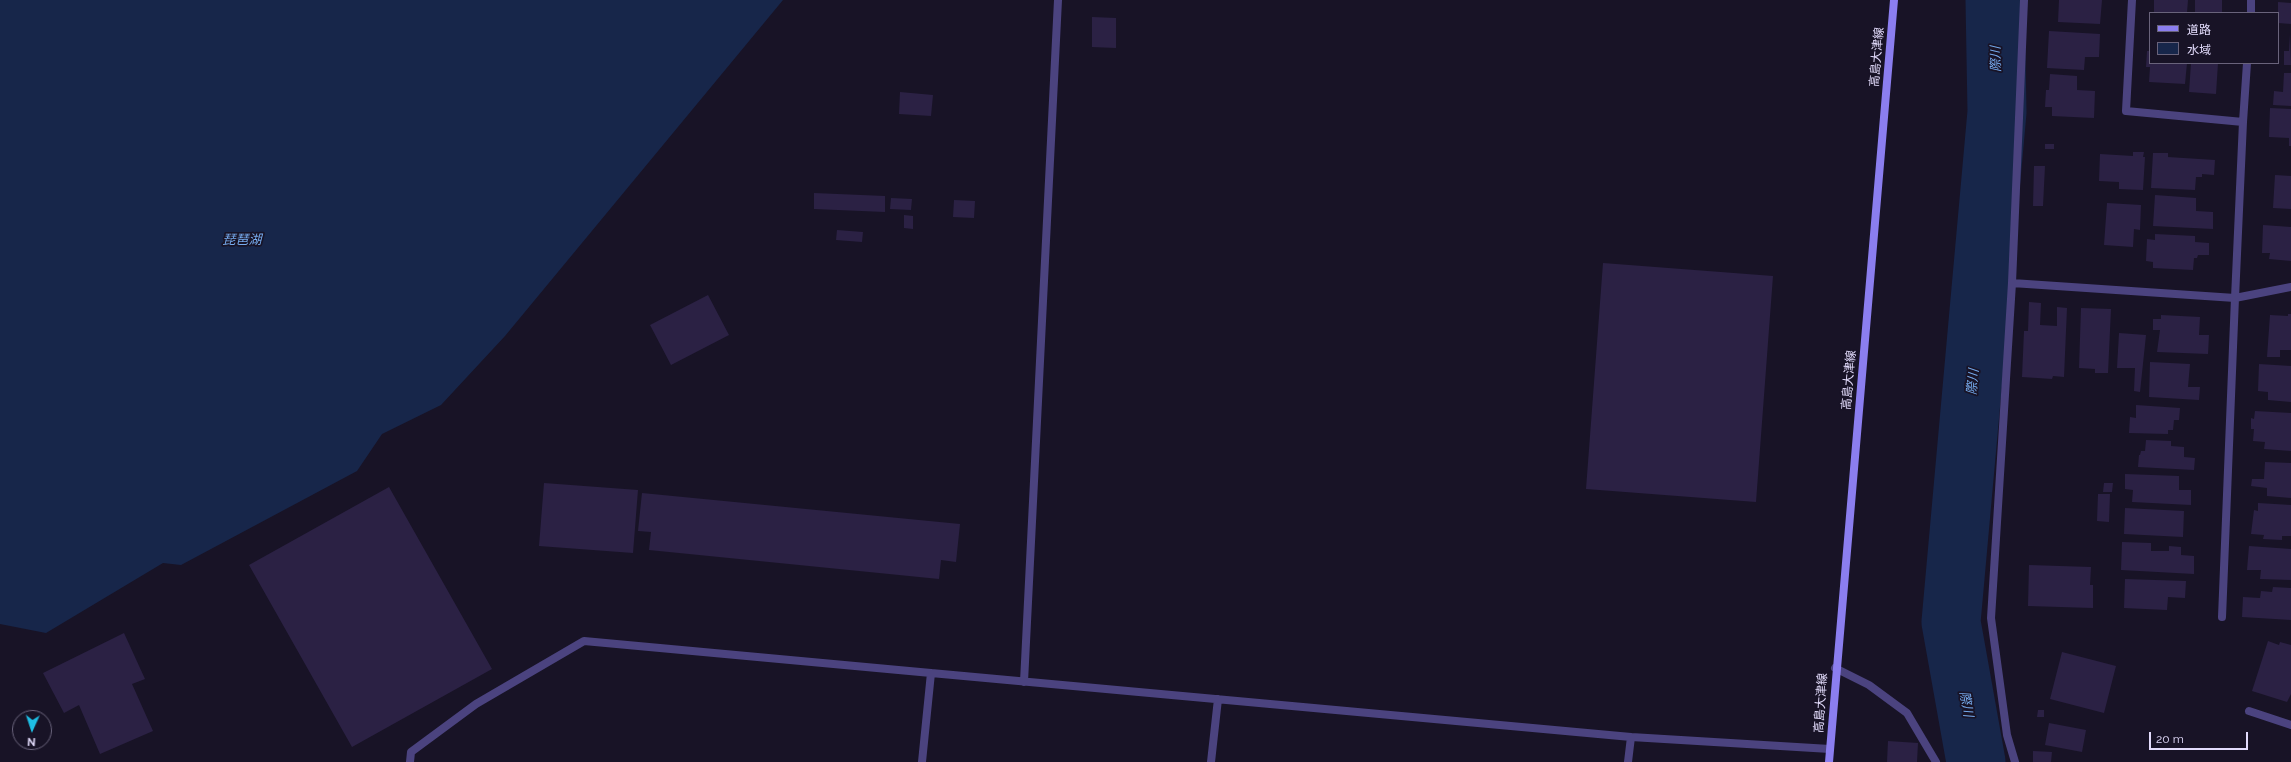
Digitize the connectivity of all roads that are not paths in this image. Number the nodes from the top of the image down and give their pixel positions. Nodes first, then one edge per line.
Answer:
1 (1058, 0) edge
2 (1894, 0) edge
3 (2024, 0) edge
4 (2132, 0) edge
5 (2251, 0) edge
6 (2251, 12) edge
7 (2247, 64) edge
8 (2243, 122) junction
9 (2012, 283) junction
10 (2291, 288) edge
11 (2234, 298) junction
12 (2222, 617) dead end
13 (1835, 668) junction
14 (931, 673) junction
15 (1024, 682) junction
16 (1218, 699) junction
17 (2249, 711) dead end
18 (2291, 725) edge
19 (1631, 737) junction
20 (1830, 749) junction
21 (410, 762) edge
22 (922, 762) edge
23 (1211, 762) edge
24 (1628, 762) edge
25 (1829, 762) edge
26 (1936, 762) edge
27 (2015, 762) edge

1 - 15 street
2 - 13 main road, 高島大津線
3 - 9 street
4 - 8 street
5 - 6 street
7 - 8 street
8 - 11 street
9 - 11 street
9 - 27 street
10 - 11 street
11 - 12 street
13 - 20 main road, 高島大津線
13 - 26 street
14 - 15 street
14 - 21 street
14 - 22 street
15 - 16 street
16 - 19 street
16 - 23 street
17 - 18 street
19 - 20 street
19 - 24 street
20 - 25 main road, 高島大津線

